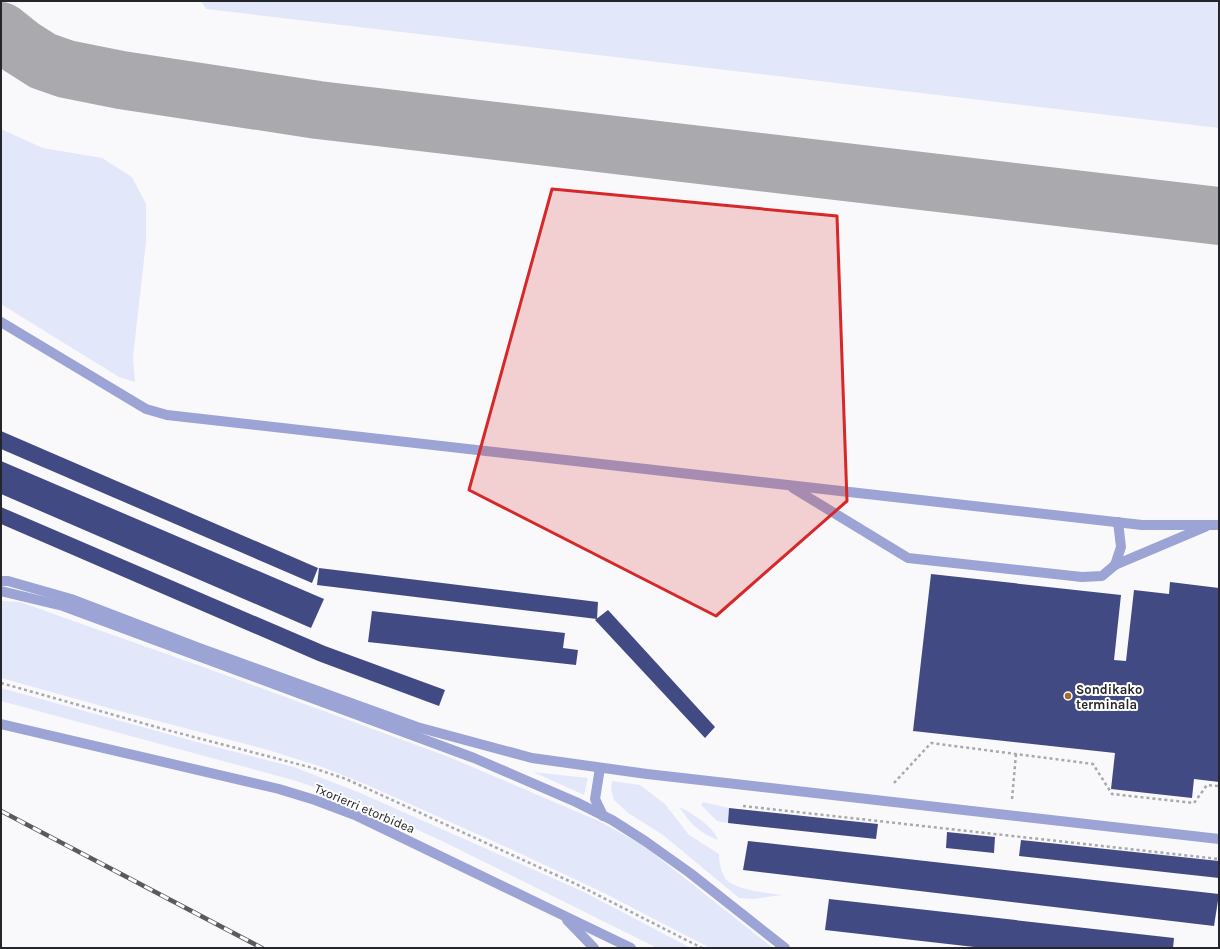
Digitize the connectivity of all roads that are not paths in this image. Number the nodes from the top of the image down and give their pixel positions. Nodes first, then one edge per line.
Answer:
1 (1, 322) edge
2 (790, 485) junction
3 (1118, 522) junction
4 (1214, 525) edge
5 (1115, 565) junction
6 (1, 581) edge
7 (1, 591) edge
8 (1, 724) edge
9 (600, 768) junction
10 (603, 816) junction
11 (1219, 839) edge
12 (563, 915) junction
13 (594, 948) edge
14 (631, 948) edge
15 (785, 948) edge

1 - 2 street
2 - 3 street
2 - 5 street
3 - 4 street
3 - 5 street
4 - 5 street
6 - 9 street
7 - 10 street
8 - 12 street, Txorierri etorbidea
9 - 10 street
9 - 11 street
10 - 15 street
12 - 13 street
12 - 14 street, Txorierri etorbidea

